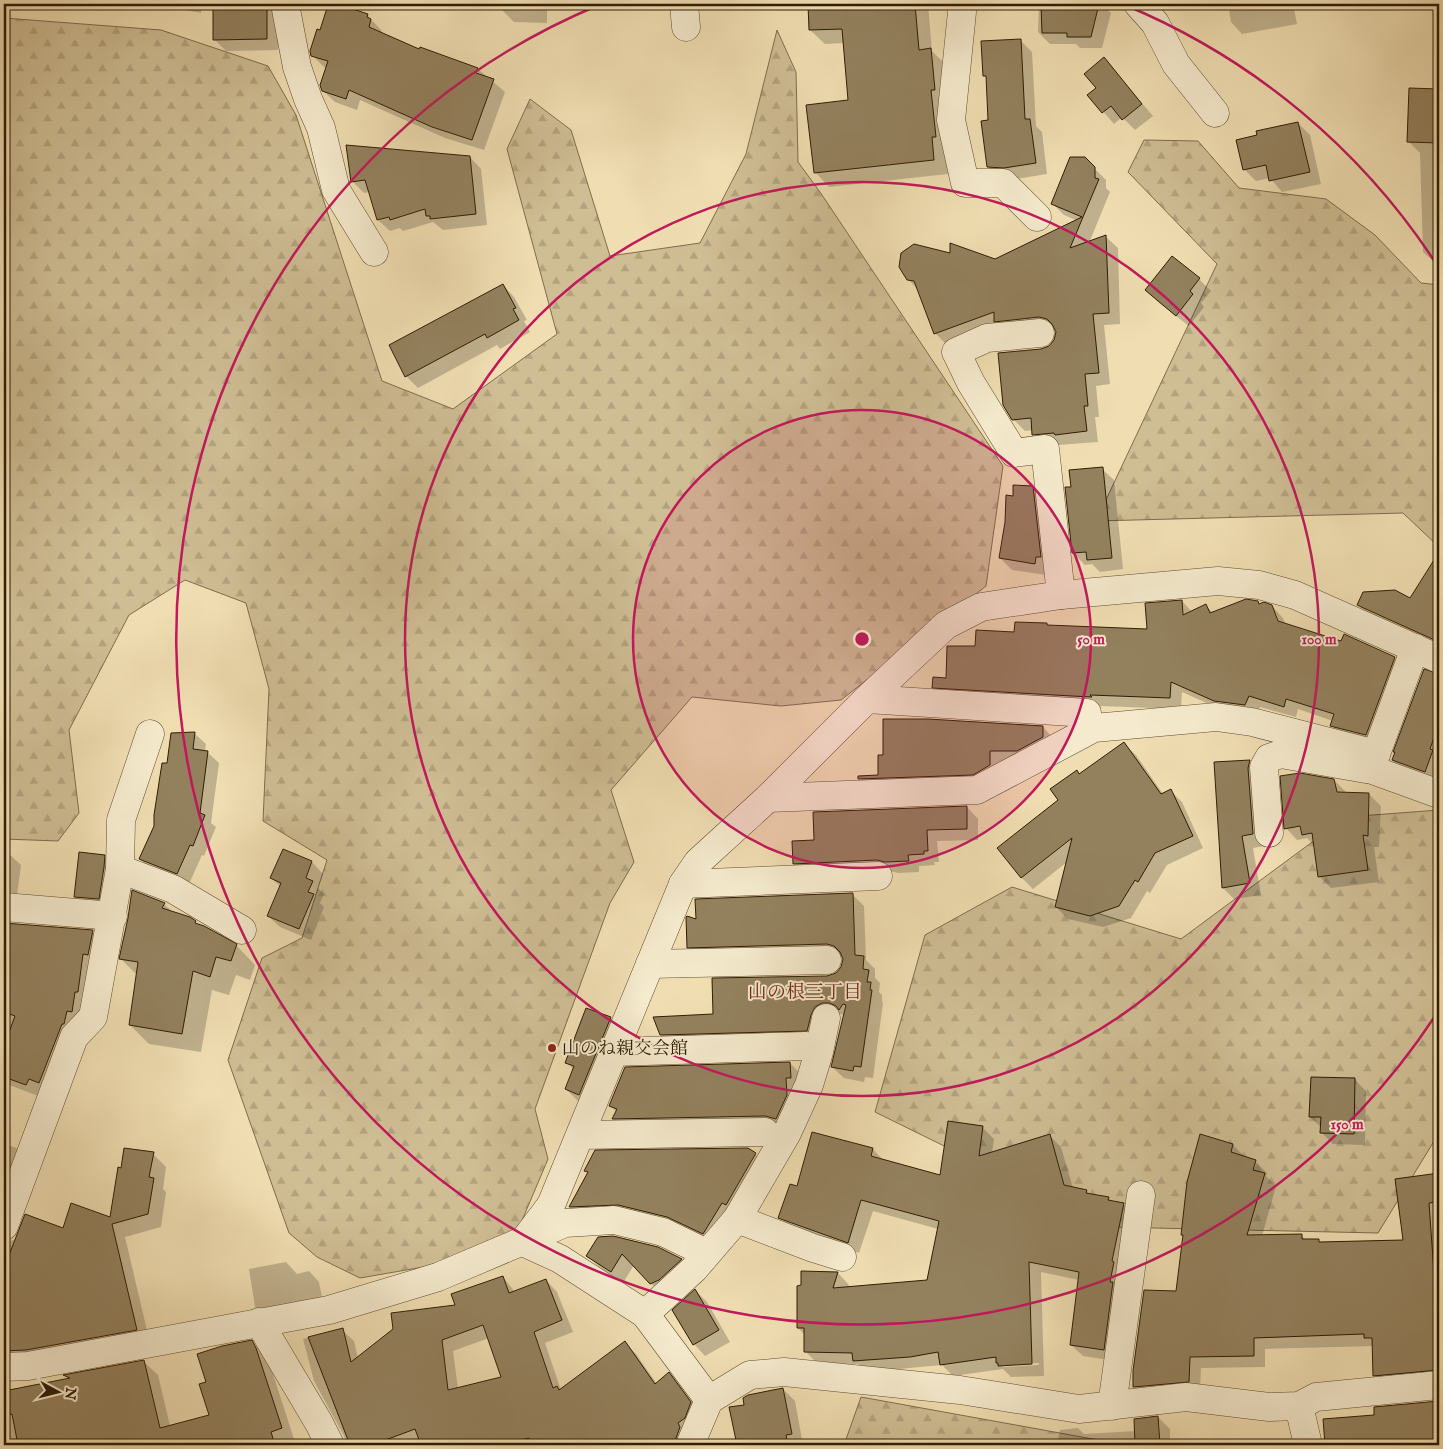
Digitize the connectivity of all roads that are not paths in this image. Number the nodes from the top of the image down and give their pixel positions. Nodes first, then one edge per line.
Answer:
1 (285, 4) edge
2 (960, 4) edge
3 (1138, 4) edge
4 (1215, 113) dead end
5 (1037, 217) dead end
6 (374, 252) dead end
7 (1040, 333) dead end
8 (1061, 595) junction
9 (1415, 648) junction
10 (1439, 659) edge
11 (867, 700) junction
12 (1087, 713) dead end
13 (150, 734) dead end
14 (1373, 762) junction
15 (1439, 794) edge
16 (768, 798) junction
17 (1269, 833) dead end
18 (120, 869) junction
19 (878, 876) dead end
20 (683, 884) junction
21 (4, 907) edge
22 (112, 916) junction
23 (242, 930) dead end
24 (828, 960) dead end
25 (650, 964) junction
26 (826, 1018) dead end
27 (806, 1046) dead end
28 (614, 1052) junction
29 (766, 1132) dead end
30 (581, 1135) junction
31 (1141, 1195) dead end
32 (737, 1219) junction
33 (4, 1226) edge
34 (524, 1242) junction
35 (696, 1248) dead end
36 (842, 1257) dead end
37 (645, 1314) junction
38 (260, 1322) junction
39 (4, 1368) edge
40 (1439, 1386) edge
41 (709, 1400) junction
42 (1308, 1402) junction
43 (1112, 1406) junction
44 (330, 1445) edge
45 (690, 1445) edge
46 (1308, 1445) edge

1 - 6 street
2 - 5 street
3 - 4 street
7 - 8 street
8 - 9 street
8 - 11 street
9 - 10 street
9 - 14 street
11 - 12 street
11 - 16 street
13 - 18 street
14 - 15 street
14 - 16 street
14 - 17 street
16 - 20 street
18 - 22 street
18 - 23 street
19 - 20 street
20 - 25 street
21 - 22 street
22 - 33 street
24 - 25 street
25 - 28 street
26 - 32 street
27 - 28 street
28 - 30 street
29 - 30 street
30 - 34 street
31 - 43 street
32 - 36 street
32 - 37 street
34 - 35 street
34 - 37 street
34 - 38 street
37 - 41 street
38 - 39 street
38 - 44 street
40 - 42 street
41 - 43 street
41 - 45 street
42 - 43 street
42 - 46 street

